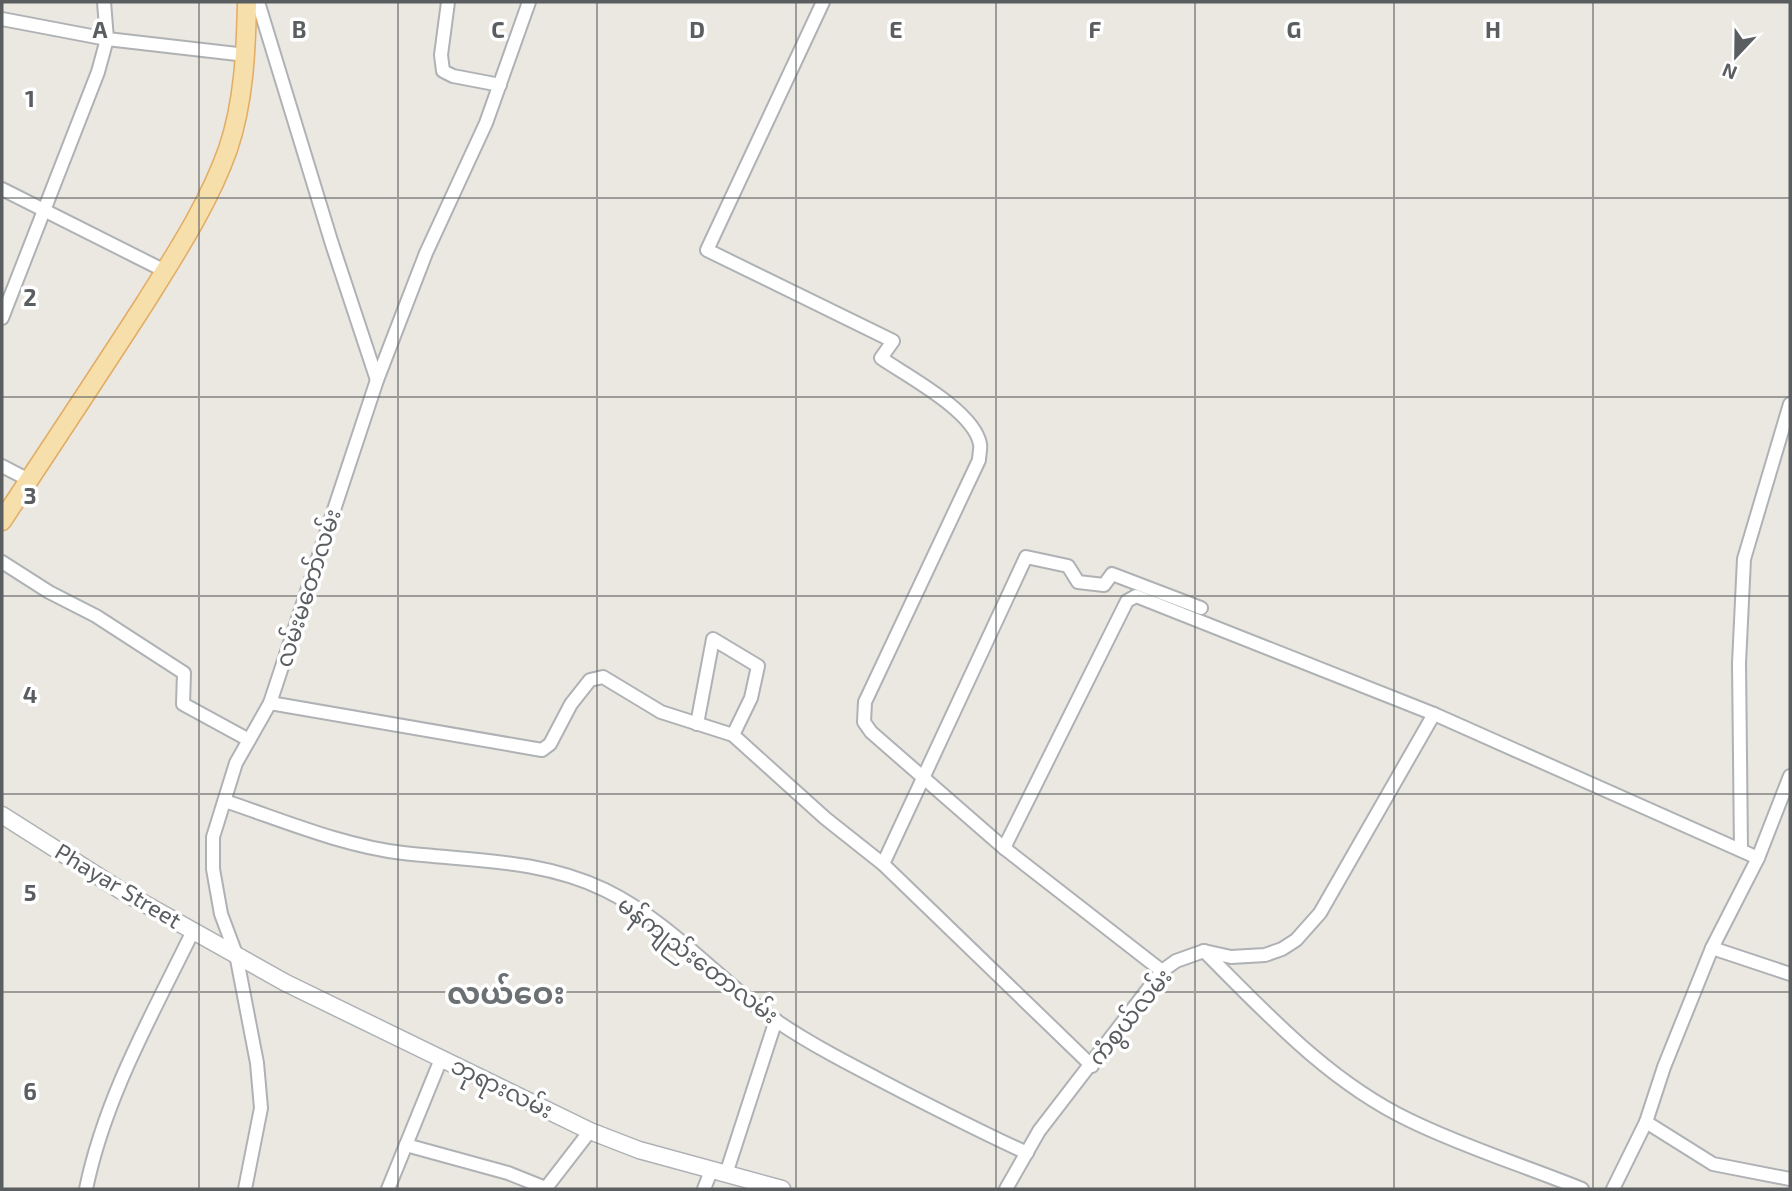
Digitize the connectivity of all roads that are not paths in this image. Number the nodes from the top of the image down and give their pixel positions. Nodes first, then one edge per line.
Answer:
1 (104, 2) edge
2 (247, 2) edge
3 (258, 2) edge
4 (448, 2) edge
5 (529, 2) edge
6 (823, 2) edge
7 (2, 19) edge
8 (107, 39) junction
9 (246, 55) junction
10 (500, 85) junction
11 (2, 189) edge
12 (44, 208) junction
13 (165, 271) junction
14 (2, 318) edge
15 (377, 380) junction
16 (1790, 404) edge
17 (2, 466) edge
18 (29, 480) junction
19 (2, 521) edge
20 (2, 562) edge
21 (1201, 608) dead end
22 (270, 703) junction
23 (1434, 714) junction
24 (696, 724) junction
25 (733, 735) junction
26 (249, 740) junction
27 (925, 777) junction
28 (1790, 779) edge
29 (225, 802) junction
30 (2, 815) edge
31 (1004, 848) junction
32 (1741, 850) junction
33 (1758, 858) junction
34 (883, 864) junction
35 (193, 932) junction
36 (1712, 948) junction
37 (1203, 951) junction
38 (236, 954) junction
39 (1162, 971) junction
40 (1790, 974) edge
41 (776, 1020) junction
42 (441, 1059) junction
43 (1092, 1066) junction
44 (1646, 1122) junction
45 (590, 1131) junction
46 (406, 1145) junction
47 (1027, 1153) junction
48 (718, 1172) junction
49 (1790, 1179) edge
50 (86, 1189) edge
51 (245, 1189) edge
52 (388, 1189) edge
53 (547, 1189) edge
54 (704, 1189) edge
55 (782, 1189) edge
56 (1006, 1189) edge
57 (1583, 1189) edge
58 (1614, 1189) edge

1 - 8 street
2 - 9 main road
3 - 15 street
4 - 10 street
5 - 10 street, လမ်းမတော်လမ်း
6 - 27 street
7 - 8 street
8 - 9 street
8 - 12 street
9 - 13 main road
10 - 15 street, လမ်းမတော်လမ်း
11 - 12 street
12 - 13 street
12 - 14 street
13 - 18 main road
15 - 22 street, လမ်းမတော်လမ်း
16 - 32 street
17 - 18 street
18 - 19 main road
20 - 26 street
21 - 27 street
22 - 24 street
22 - 26 street, လမ်းမတော်လမ်း
23 - 31 street
23 - 32 street
23 - 37 street
24 - 25 street
24 - 25 street
25 - 34 street
26 - 29 street, လမ်းမတော်လမ်း
27 - 31 street
27 - 34 street
28 - 33 street
29 - 38 street, လမ်းမတော်လမ်း
29 - 41 street, မန်ကျည်းတောလမ်း
30 - 35 street, Phayar Street
31 - 39 street
32 - 33 street
33 - 36 street
34 - 43 street
35 - 38 street, Phayar Street
35 - 50 street
36 - 40 street
36 - 44 street
37 - 39 street, ကံစွယ်လမ်း
37 - 57 street
38 - 42 street, ဘုရားလမ်း
38 - 51 street, လမ်းမတော်လမ်း
39 - 43 street, ကံစွယ်လမ်း
41 - 47 street, မန်ကျည်းတောလမ်း
41 - 48 street
42 - 45 street, ဘုရားလမ်း
42 - 46 street
43 - 47 street, ကံစွယ်လမ်း
44 - 49 street
44 - 58 street
45 - 48 street, ဘုရားလမ်း
45 - 53 street
46 - 52 street
46 - 53 street
47 - 56 street, ကံစွယ်လမ်း
48 - 54 street
48 - 55 street, ဘုရားလမ်း

